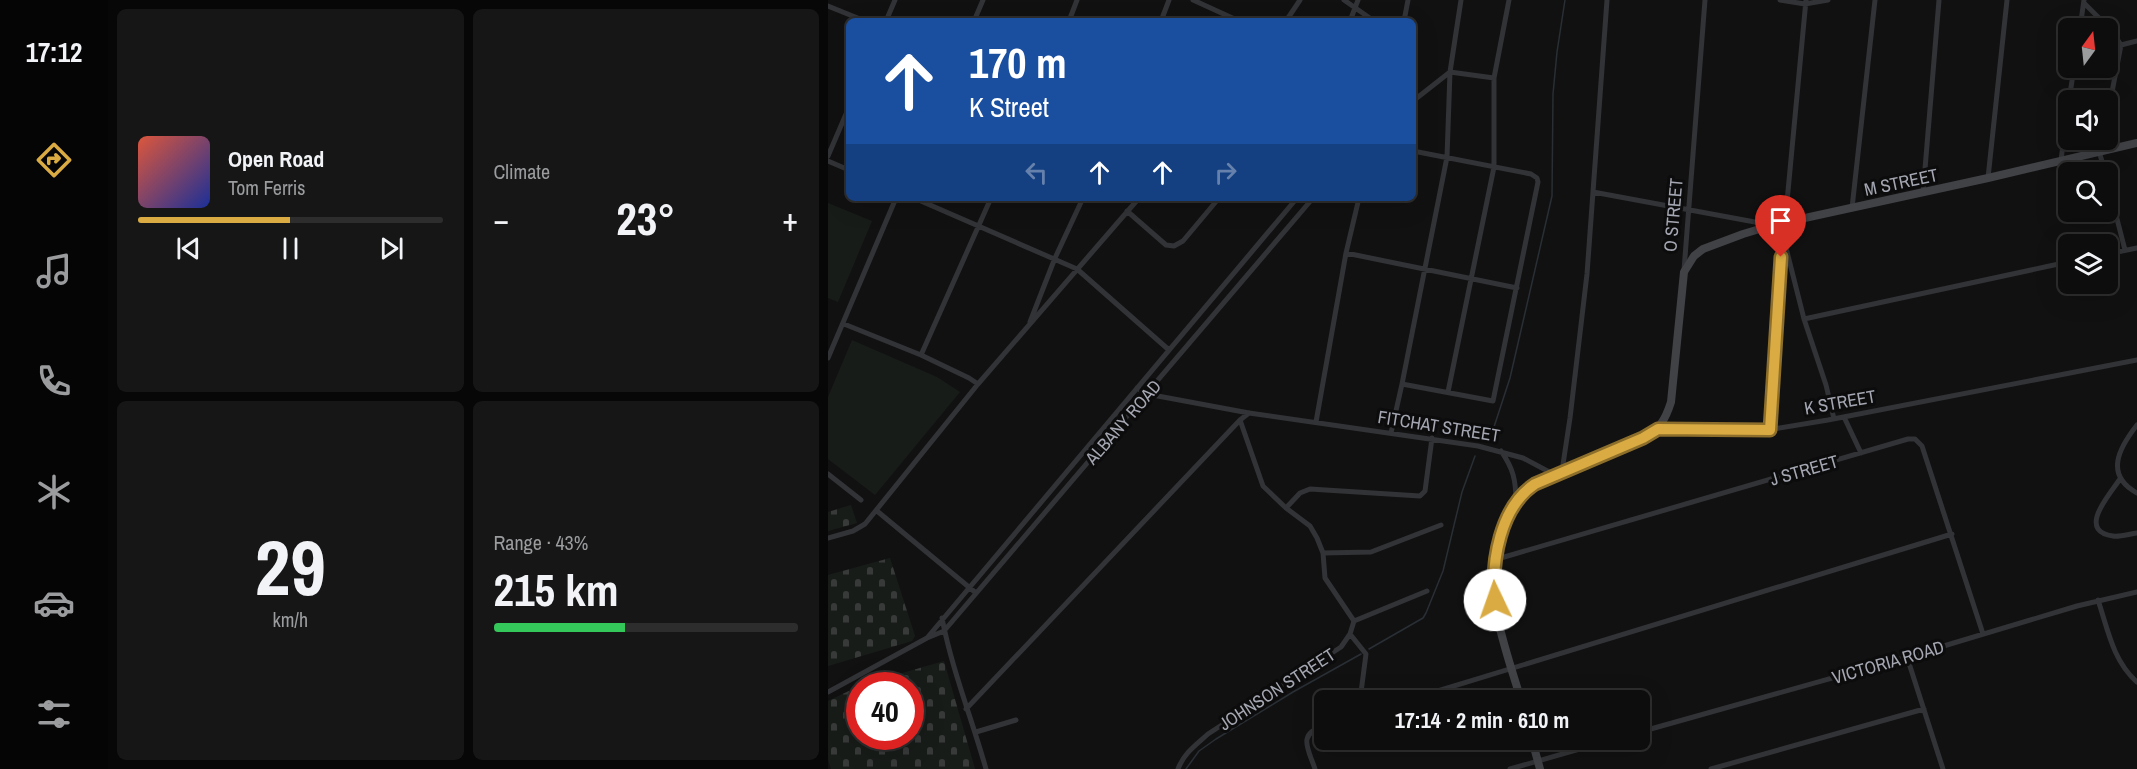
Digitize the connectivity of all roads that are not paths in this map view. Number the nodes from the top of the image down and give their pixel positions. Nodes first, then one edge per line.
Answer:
1 (895, 0) edge
2 (983, 0) edge
3 (1077, 0) edge
4 (1169, 0) edge
5 (1193, 0) edge
6 (1300, 0) edge
7 (1344, 0) edge
8 (1358, 0) edge
9 (1408, 0) edge
10 (1461, 0) edge
11 (1509, 0) edge
12 (1605, 0) edge
13 (1705, 0) edge
14 (1780, 0) edge
15 (1828, 0) edge
16 (1875, 0) edge
17 (1939, 0) edge
18 (2007, 0) edge
19 (1805, 2) edge
20 (2084, 2) edge
21 (828, 6) edge
22 (1356, 8) junction
23 (858, 18) edge
24 (887, 18) edge
25 (975, 18) edge
26 (1070, 18) edge
27 (1162, 18) edge
28 (1232, 18) edge
29 (1288, 18) edge
30 (1351, 18) edge
31 (1370, 18) edge
32 (1405, 18) edge
33 (2082, 18) edge
34 (2137, 41) edge
35 (2121, 45) junction
36 (1450, 72) junction
37 (1494, 78) junction
38 (2113, 90) edge
39 (1416, 99) edge
40 (846, 114) edge
41 (2137, 143) edge
42 (2062, 150) edge
43 (2099, 151) junction
44 (1416, 152) edge
45 (828, 158) edge
46 (1447, 158) junction
47 (2061, 160) junction
48 (2102, 162) edge
49 (1494, 167) junction
50 (846, 168) edge
51 (1988, 178) junction
52 (1593, 192) junction
53 (1923, 193) junction
54 (895, 201) edge
55 (921, 201) edge
56 (990, 201) edge
57 (1082, 201) edge
58 (1136, 201) edge
59 (1216, 201) edge
60 (1296, 201) edge
61 (1301, 201) edge
62 (1310, 201) edge
63 (1358, 201) edge
64 (1306, 205) junction
65 (1852, 208) junction
66 (1689, 209) junction
67 (1127, 211) junction
68 (2118, 222) edge
69 (1779, 224) junction
70 (978, 226) junction
71 (1783, 236) junction
72 (2137, 248) edge
73 (2125, 250) junction
74 (2118, 252) edge
75 (1346, 253) junction
76 (1055, 258) junction
77 (2058, 264) edge
78 (1077, 269) junction
79 (1424, 270) junction
80 (1684, 272) junction
81 (1470, 278) junction
82 (1517, 288) junction
83 (1212, 302) junction
84 (1220, 308) junction
85 (1804, 319) junction
86 (1030, 323) junction
87 (844, 324) junction
88 (1169, 350) junction
89 (921, 355) junction
90 (828, 358) edge
91 (2137, 360) edge
92 (978, 384) junction
93 (1402, 384) junction
94 (1137, 388) junction
95 (1448, 392) junction
96 (1147, 394) junction
97 (1249, 413) junction
98 (1844, 417) junction
99 (1834, 419) junction
100 (1240, 420) junction
101 (1316, 422) junction
102 (2137, 425) edge
103 (1658, 429) junction
104 (1770, 430) junction
105 (1391, 433) junction
106 (1432, 438) junction
107 (1092, 441) junction
108 (1101, 447) junction
109 (1501, 451) junction
110 (1861, 453) junction
111 (1558, 473) junction
112 (828, 474) edge
113 (2120, 479) junction
114 (1050, 491) junction
115 (2137, 493) edge
116 (1058, 497) junction
117 (861, 500) dead end
118 (1516, 501) junction
119 (1286, 508) junction
120 (877, 511) junction
121 (1441, 525) dead end
122 (2137, 533) edge
123 (1952, 534) junction
124 (828, 538) edge
125 (1323, 553) junction
126 (1494, 560) junction
127 (968, 587) junction
128 (1428, 591) dead end
129 (2137, 592) edge
130 (976, 593) junction
131 (2098, 600) junction
132 (942, 618) junction
133 (1354, 621) junction
134 (944, 631) junction
135 (1350, 634) junction
136 (1983, 634) junction
137 (927, 638) junction
138 (1907, 657) junction
139 (1512, 669) junction
140 (2137, 682) edge
141 (1361, 690) edge
142 (1442, 690) edge
143 (1518, 690) edge
144 (828, 692) edge
145 (966, 708) junction
146 (1924, 709) junction
147 (1016, 720) dead end
148 (1650, 729) edge
149 (1314, 730) edge
150 (976, 732) junction
151 (1535, 750) edge
152 (1574, 750) edge
153 (1538, 760) junction
154 (986, 769) edge
155 (1178, 769) edge
156 (1315, 769) edge
157 (1510, 769) edge
158 (1540, 769) edge
159 (1711, 769) edge
160 (1943, 769) edge

1 - 24 street
2 - 25 street
3 - 26 street
4 - 27 street
5 - 28 street
6 - 29 street
7 - 22 street
8 - 22 street
9 - 32 street
10 - 36 street
11 - 37 street
12 - 52 street
13 - 66 street, O STREET
14 - 19 street
15 - 19 street
16 - 65 street
17 - 53 street
18 - 51 street
19 - 69 street
20 - 33 street
20 - 35 street
21 - 23 street
22 - 30 street
22 - 31 street
34 - 35 street
35 - 38 street
36 - 37 street
36 - 39 street
36 - 46 street
37 - 49 street
40 - 45 street
41 - 43 street, M STREET
42 - 47 street
43 - 47 street, M STREET
43 - 48 street
44 - 46 street
45 - 50 street
46 - 49 street
46 - 79 street
47 - 51 street, M STREET
49 - 81 street
49 - 82 street
51 - 53 street, M STREET
52 - 66 street
52 - 111 street
53 - 65 street, M STREET
54 - 87 street
55 - 70 street
56 - 70 street
57 - 76 street
58 - 67 street
59 - 67 street
60 - 83 street, ALBANY ROAD
61 - 64 street
62 - 64 street, ALBANY ROAD
63 - 75 street
64 - 84 street, ALBANY ROAD
65 - 69 street, M STREET
66 - 69 street
66 - 80 street, O STREET
67 - 78 street
68 - 73 street
69 - 71 street
69 - 80 street, M STREET
70 - 76 street
70 - 89 street
71 - 85 street
71 - 104 street
72 - 73 street
73 - 74 street
75 - 79 street
75 - 101 street
76 - 78 street
76 - 86 street
77 - 85 street
78 - 86 street
78 - 88 street
79 - 81 street
79 - 93 street
80 - 103 street, O STREET
81 - 82 street
81 - 95 street
82 - 95 street
83 - 84 street
83 - 88 street, ALBANY ROAD
84 - 96 street, ALBANY ROAD
85 - 99 street
86 - 92 street
87 - 89 street
87 - 90 street
88 - 94 street, ALBANY ROAD
89 - 92 street
91 - 98 street, K STREET
92 - 120 street
93 - 95 street
93 - 105 street
94 - 96 street, FITCHAT STREET
94 - 107 street, ALBANY ROAD
96 - 97 street, FITCHAT STREET
96 - 108 street, ALBANY ROAD
97 - 100 street
97 - 101 street, FITCHAT STREET
98 - 99 street, K STREET
98 - 110 street
99 - 104 street, K STREET
100 - 119 street
100 - 145 street
101 - 105 street, FITCHAT STREET
102 - 113 street
103 - 104 street, K STREET
103 - 111 street, K STREET
105 - 106 street, FITCHAT STREET
106 - 109 street, FITCHAT STREET
106 - 119 street
107 - 108 street
107 - 114 street, ALBANY ROAD
108 - 116 street, ALBANY ROAD
109 - 111 street, FITCHAT STREET
109 - 118 street
110 - 123 street, J STREET
110 - 126 street, J STREET
111 - 118 street
112 - 117 street
113 - 115 street
113 - 122 street
114 - 116 street
114 - 127 street, ALBANY ROAD
116 - 130 street, ALBANY ROAD
118 - 126 street
119 - 125 street
120 - 124 street
120 - 127 street
121 - 125 street
123 - 136 street, J STREET
123 - 139 street
125 - 133 street
126 - 139 street
127 - 130 street
127 - 132 street, ALBANY ROAD
128 - 133 street
129 - 131 street, VICTORIA ROAD
130 - 134 street, ALBANY ROAD
131 - 136 street, VICTORIA ROAD
131 - 140 street
132 - 134 street
132 - 137 street, ALBANY ROAD
133 - 135 street, JOHNSON STREET
134 - 137 street, ALBANY ROAD
134 - 145 street
135 - 141 street
135 - 155 street, JOHNSON STREET
136 - 138 street, VICTORIA ROAD
137 - 144 street, ALBANY ROAD
138 - 146 street
138 - 148 street, VICTORIA ROAD
139 - 142 street
139 - 143 street
145 - 150 street
146 - 159 street
146 - 160 street
147 - 150 street
149 - 156 street
150 - 154 street
151 - 153 street
152 - 153 street
153 - 157 street
153 - 158 street

